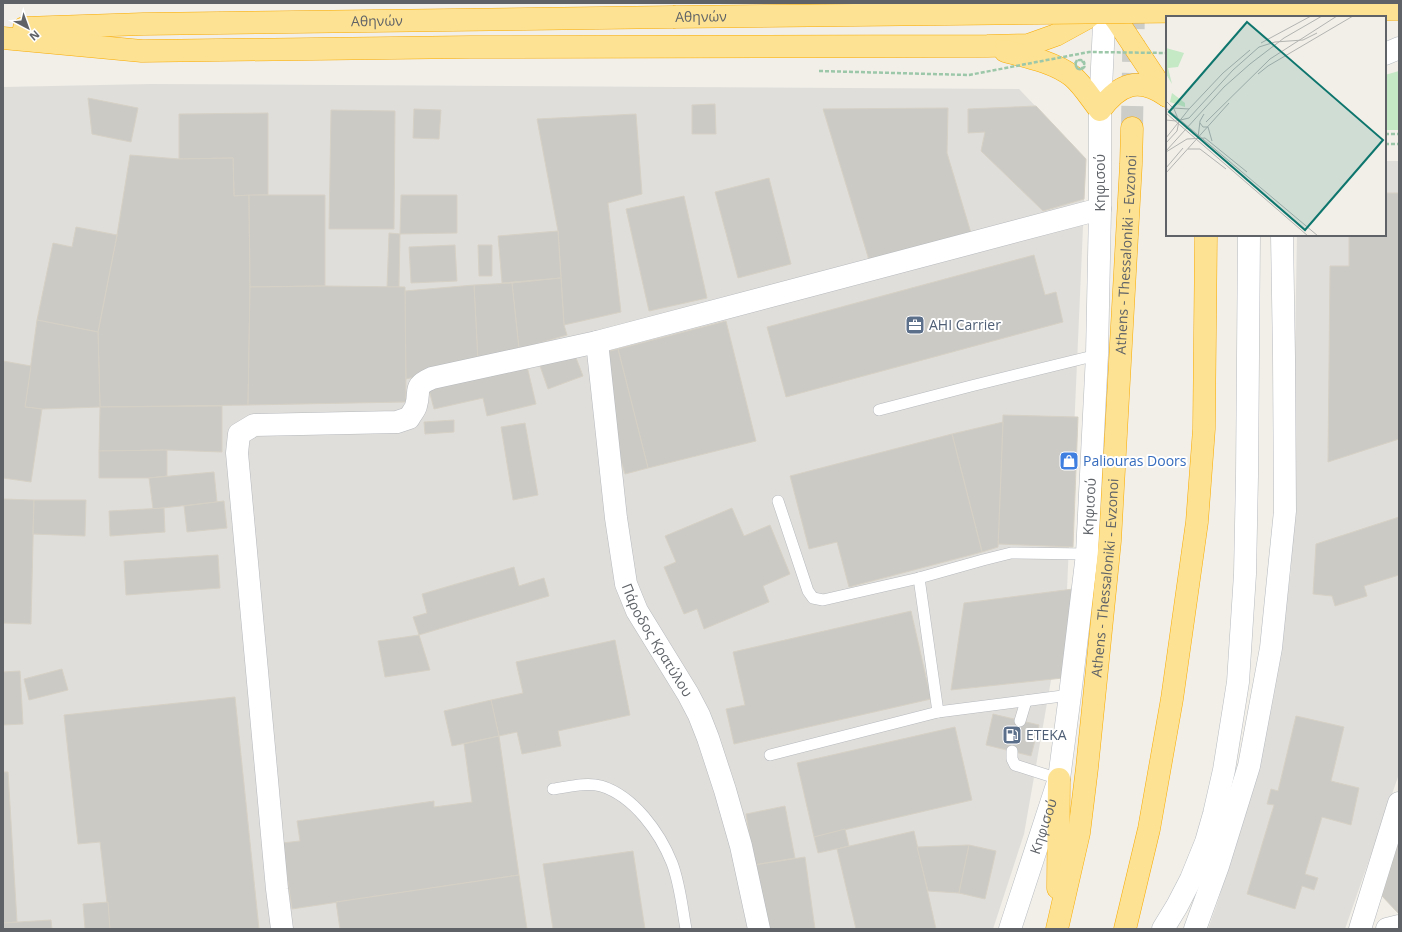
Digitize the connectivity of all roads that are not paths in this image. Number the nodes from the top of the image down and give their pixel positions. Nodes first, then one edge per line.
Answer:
1 (1105, 3) edge
2 (1213, 3) edge
3 (1296, 3) edge
4 (1300, 3) edge
5 (1306, 3) edge
6 (1399, 9) edge
7 (1212, 16) edge
8 (1285, 16) edge
9 (1301, 16) edge
10 (1320, 16) edge
11 (3, 29) edge
12 (3, 38) edge
13 (1386, 44) edge
14 (987, 46) junction
15 (1399, 48) edge
16 (1386, 54) edge
17 (1166, 94) edge
18 (1166, 95) edge
19 (1100, 110) junction
20 (1132, 128) tunnel mouth
21 (1100, 209) junction
22 (1249, 236) edge
23 (1282, 236) edge
24 (1205, 239) edge
25 (597, 342) junction
26 (1097, 355) junction
27 (880, 410) dead end
28 (778, 501) dead end
29 (1086, 554) junction
30 (920, 578) junction
31 (1070, 695) junction
32 (1026, 701) junction
33 (938, 712) junction
34 (1020, 720) dead end
35 (1012, 751) dead end
36 (770, 755) dead end
37 (1058, 779) junction
38 (552, 789) dead end
39 (1399, 803) edge
40 (282, 929) edge
41 (686, 929) edge
42 (759, 929) edge
43 (1010, 929) edge
44 (1058, 929) edge
45 (1125, 929) edge
46 (1162, 929) edge
47 (1195, 929) edge
48 (1360, 929) edge

1 - 14 highway
1 - 17 highway
1 - 19 main road, Κηφισού
2 - 7 highway
3 - 8 main road
4 - 9 main road
5 - 10 main road
6 - 11 highway, Αθηνών, bridge
12 - 14 highway
13 - 15 main road
14 - 19 highway
15 - 16 main road
18 - 19 highway
19 - 21 main road, Κηφισού
20 - 44 highway, Athens - Thessaloniki - Evzonoi
21 - 25 main road
21 - 26 main road, Κηφισού
22 - 46 main road
23 - 47 main road
24 - 45 highway
25 - 40 main road
25 - 42 main road, Πάροδος Κρατύλου
26 - 27 lane
26 - 29 main road, Κηφισού
28 - 30 lane
29 - 30 lane
29 - 31 main road, Κηφισού
30 - 33 lane
31 - 32 lane
31 - 37 main road, Κηφισού
32 - 33 lane
32 - 34 lane
33 - 36 lane
35 - 37 lane
37 - 43 main road, Κηφισού
37 - 44 highway
38 - 41 lane
39 - 48 main road

